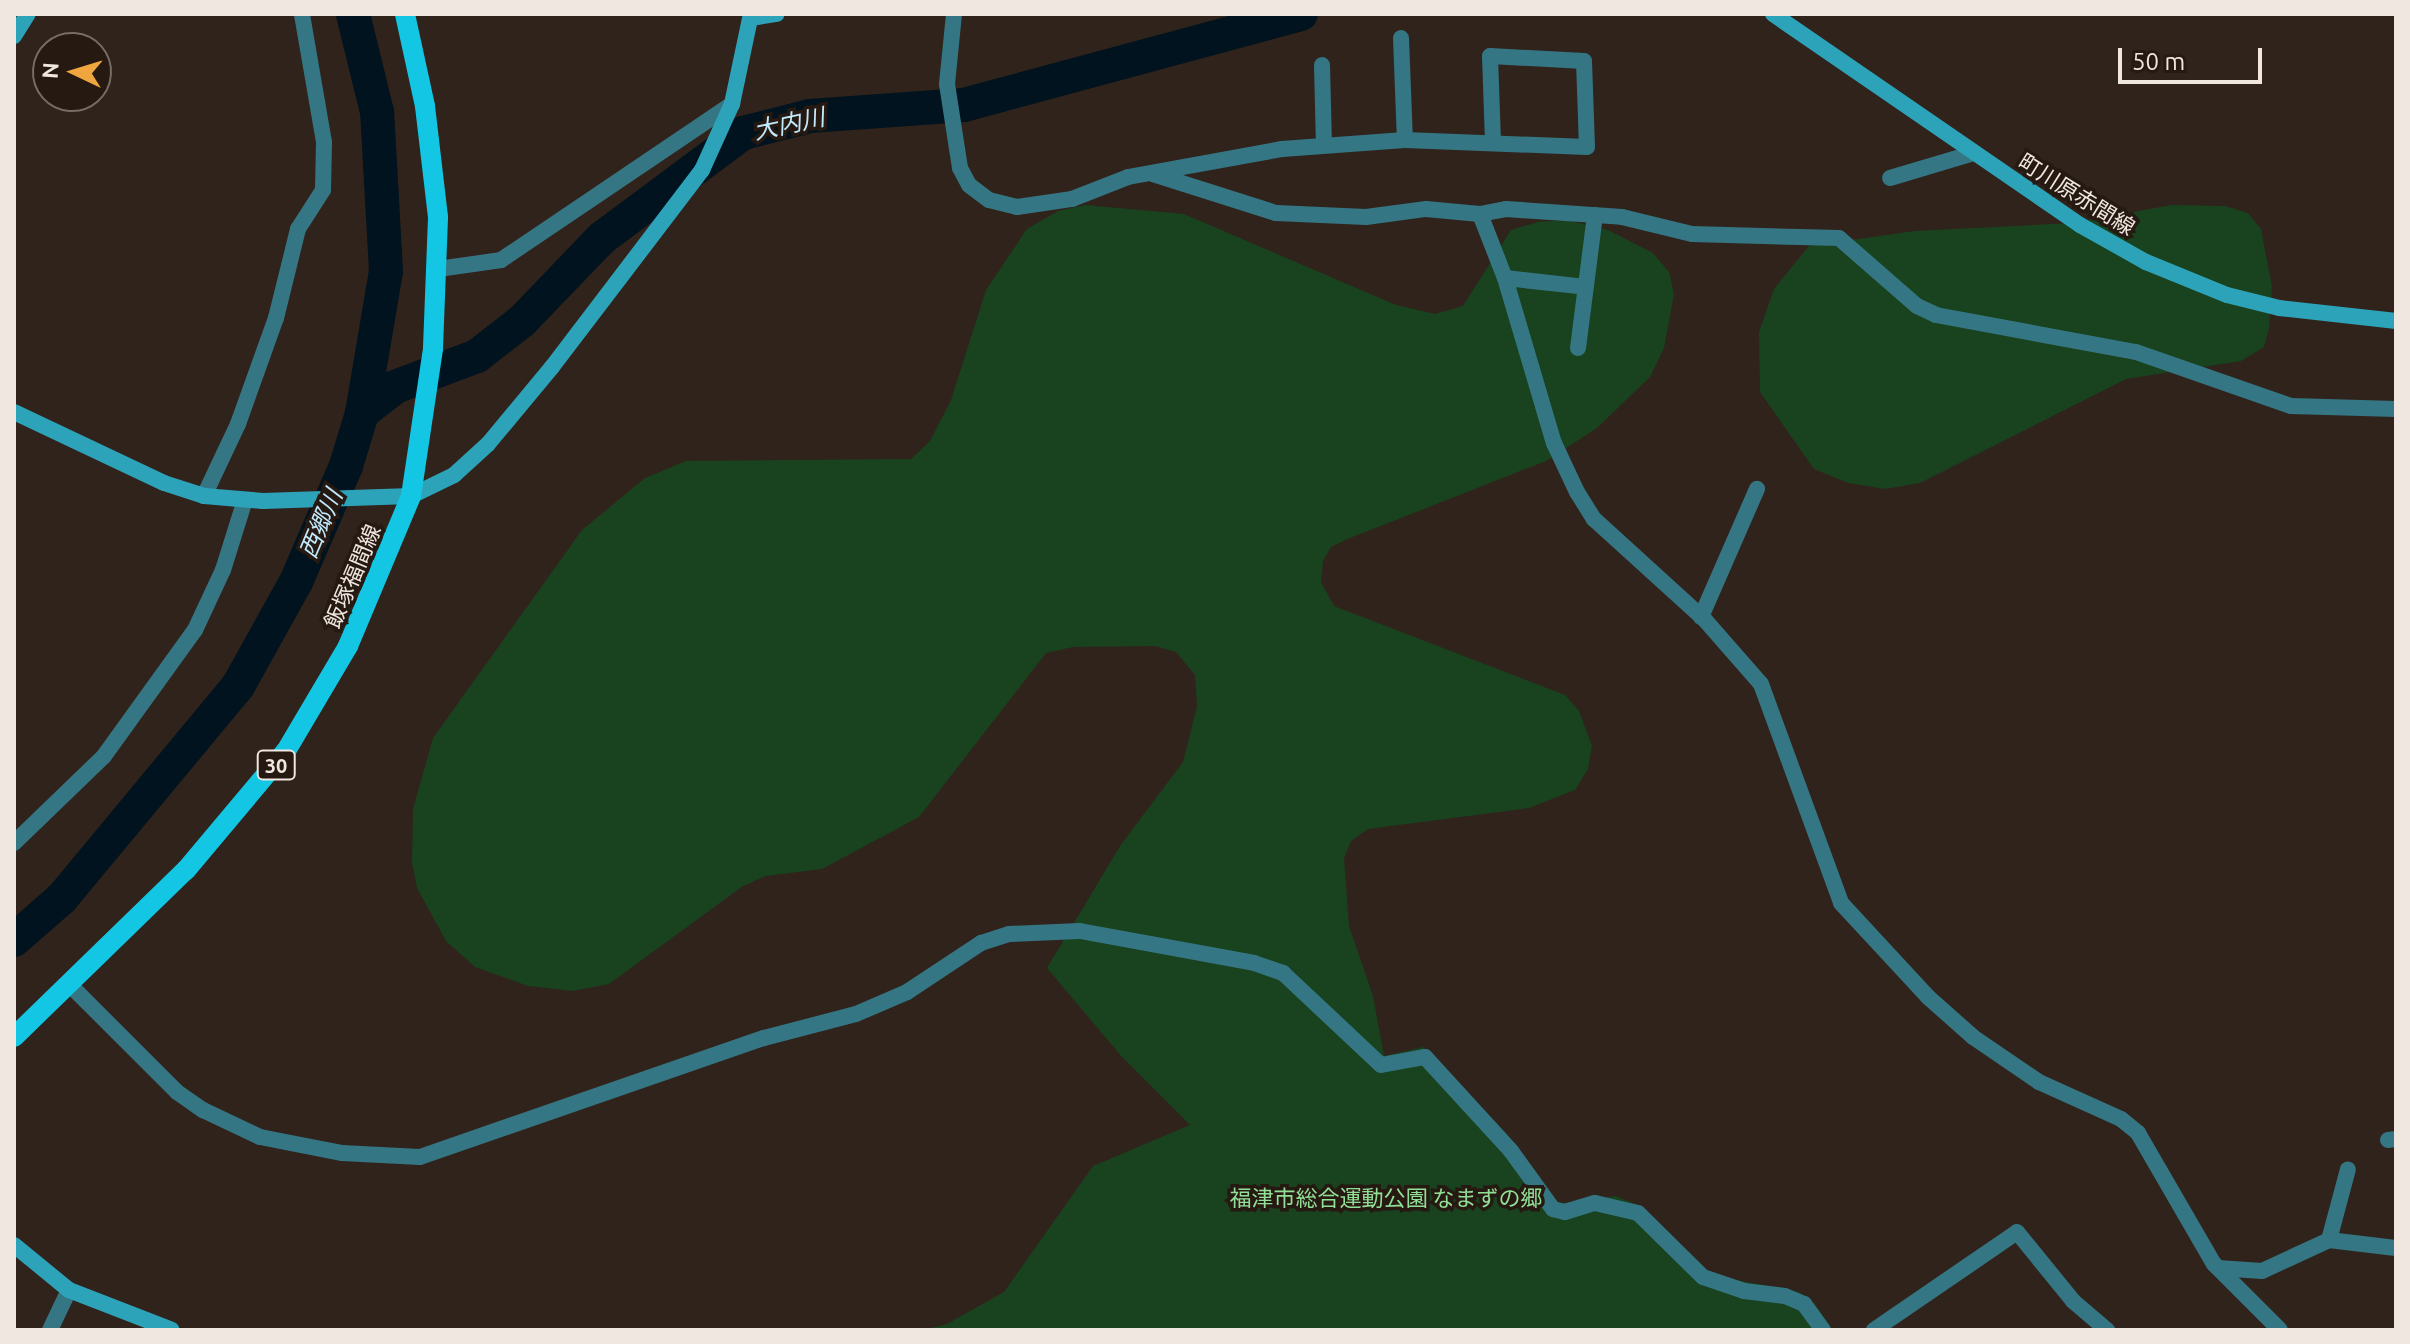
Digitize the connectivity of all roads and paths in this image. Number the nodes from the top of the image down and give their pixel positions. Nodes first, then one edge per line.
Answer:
1 (28, 14) edge
2 (302, 14) edge
3 (405, 14) edge
4 (777, 14) edge
5 (954, 14) edge
6 (1773, 14) edge
7 (751, 16) edge
8 (14, 36) edge
9 (1401, 38) dead end
10 (1322, 65) dead end
11 (732, 104) junction
12 (1405, 140) junction
13 (1493, 141) junction
14 (1324, 145) junction
15 (1974, 153) junction
16 (1153, 174) junction
17 (1890, 178) dead end
18 (1480, 214) junction
19 (1595, 215) junction
20 (438, 269) junction
21 (1505, 278) junction
22 (1586, 287) junction
23 (2396, 321) edge
24 (1578, 348) dead end
25 (2396, 409) edge
26 (14, 412) edge
27 (1757, 489) dead end
28 (204, 496) junction
29 (411, 496) junction
30 (245, 500) junction
31 (1701, 617) junction
32 (14, 843) edge
33 (69, 984) junction
34 (14, 1037) edge
35 (2348, 1169) dead end
36 (2329, 1240) junction
37 (14, 1245) edge
38 (2396, 1248) edge
39 (2218, 1268) junction
40 (69, 1290) junction
41 (50, 1330) edge
42 (172, 1330) edge
43 (1823, 1330) edge
44 (1874, 1330) edge
45 (2107, 1330) edge
46 (2280, 1330) edge

1 - 8 street
2 - 28 street
3 - 20 main road, 飯塚福間線 / 30
4 - 7 street
5 - 16 street
6 - 15 street, 町川原赤間線
7 - 11 street
9 - 12 street
10 - 14 street
11 - 20 street
11 - 29 street
12 - 13 street
12 - 14 street
13 - 13 street
14 - 16 street
15 - 17 street
15 - 23 street, 町川原赤間線
16 - 18 street
18 - 19 street
18 - 21 street
19 - 22 street
19 - 25 street
20 - 29 main road, 飯塚福間線 / 30
21 - 22 street
21 - 31 street
22 - 24 street
26 - 28 street
27 - 31 street
28 - 30 street
29 - 30 street
29 - 33 main road, 飯塚福間線 / 30
30 - 32 street
31 - 39 street
33 - 34 main road, 飯塚福間線 / 30
33 - 43 street
35 - 36 street
36 - 38 street
36 - 39 street
37 - 40 street
39 - 46 street
40 - 41 street
40 - 42 street
44 - 45 street

